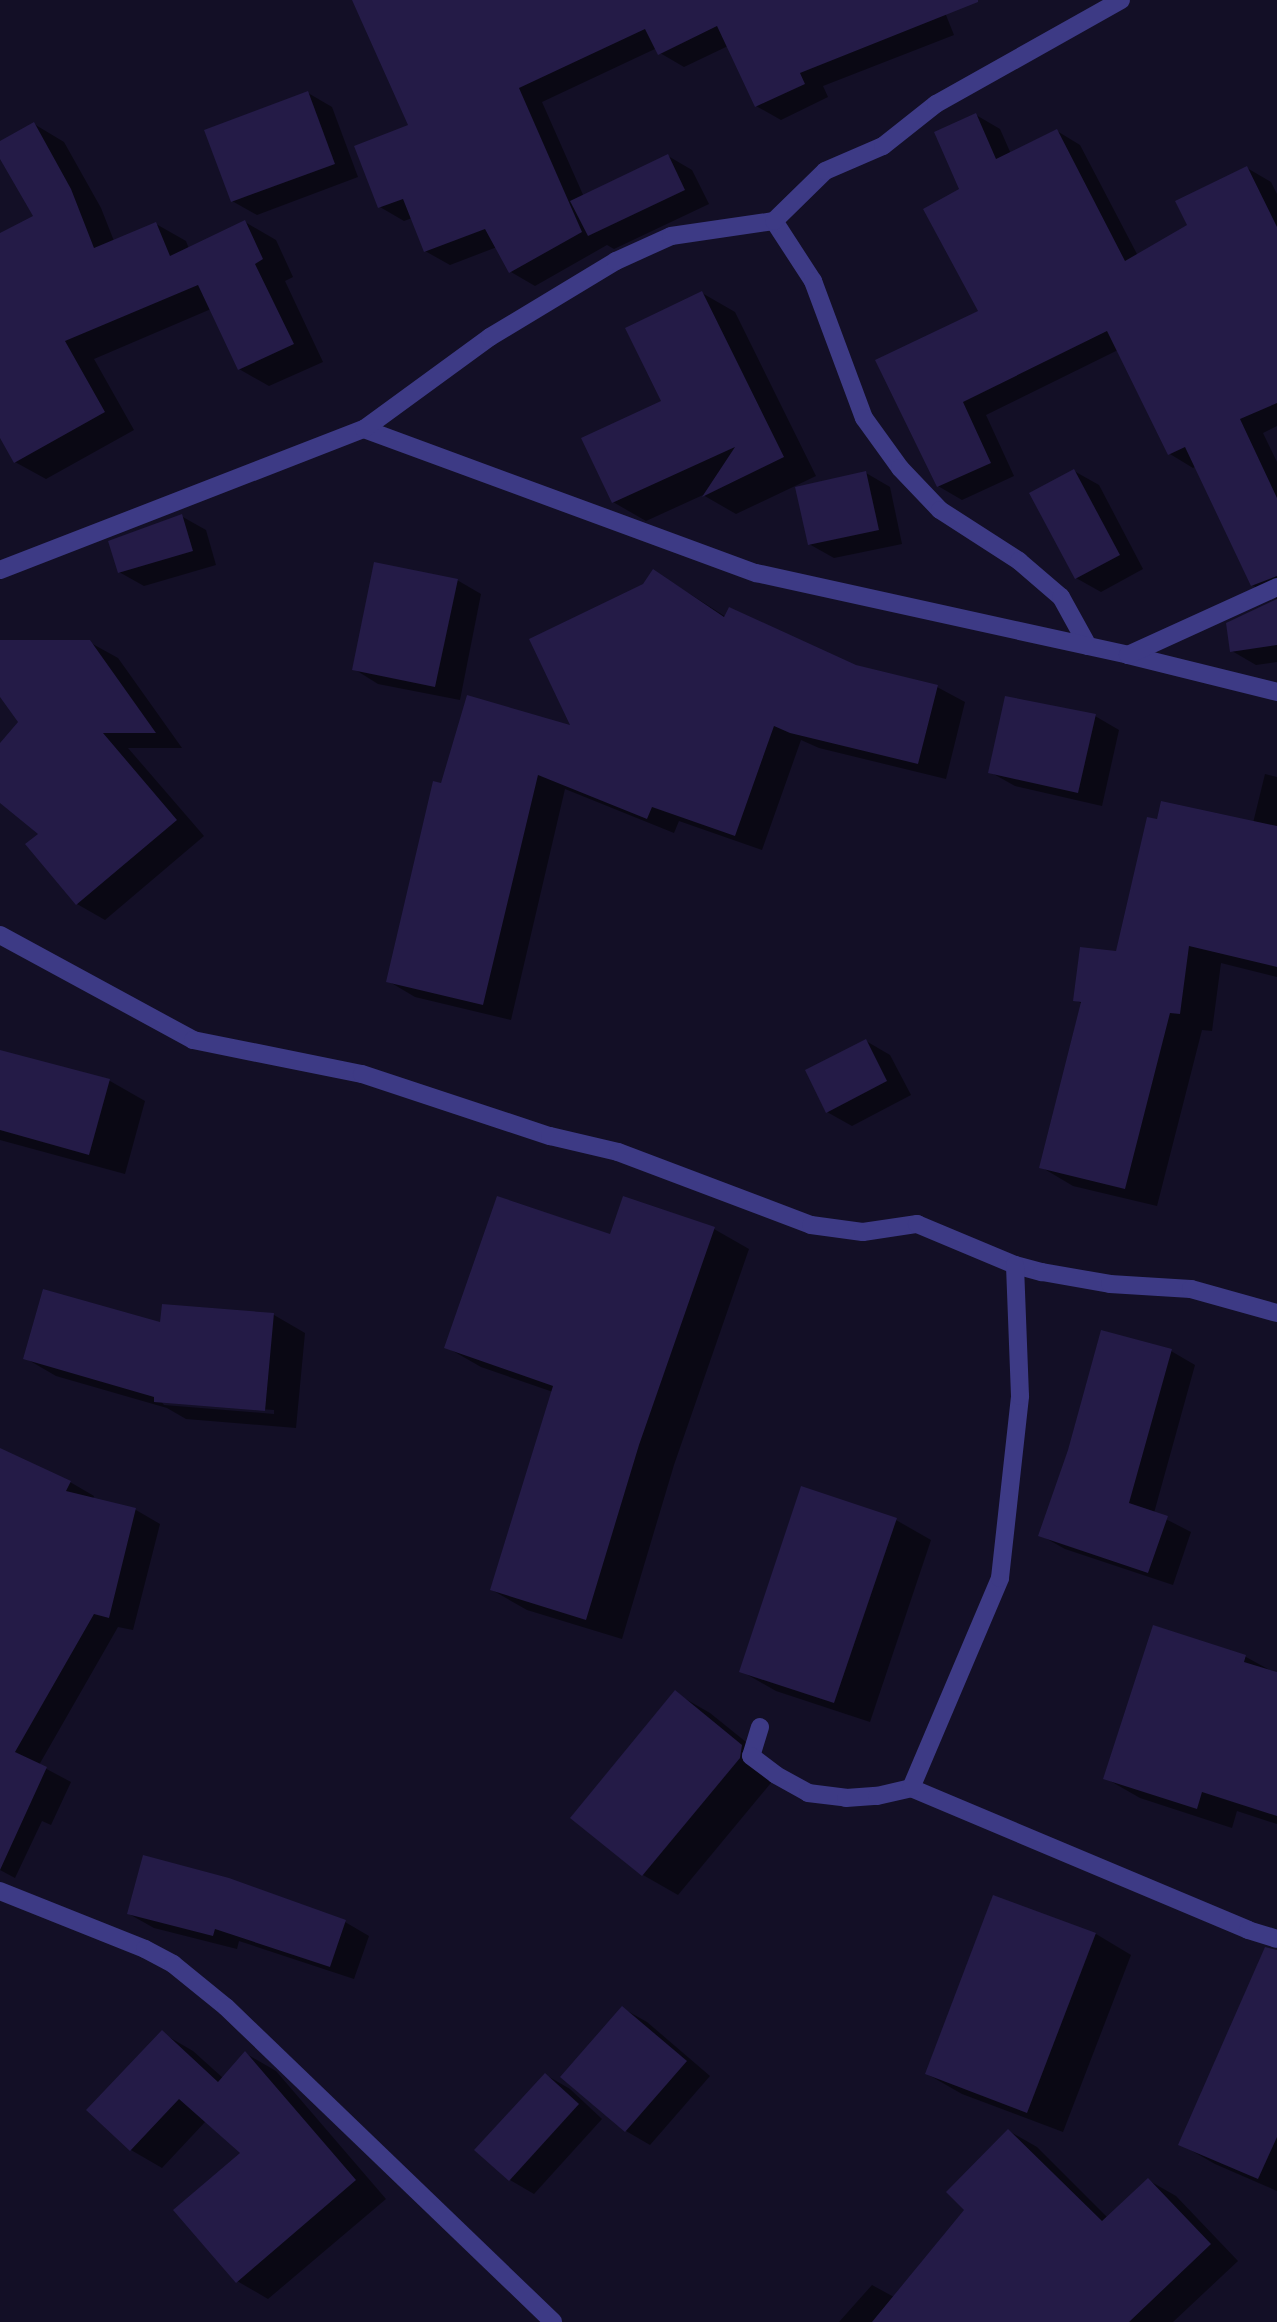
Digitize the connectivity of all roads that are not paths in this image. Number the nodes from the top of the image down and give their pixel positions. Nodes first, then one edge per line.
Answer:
1 (1121, 0) edge
2 (774, 221) junction
3 (364, 429) junction
4 (0, 570) edge
5 (1277, 587) edge
6 (1088, 646) junction
7 (1128, 655) junction
8 (1277, 692) edge
9 (0, 935) edge
10 (1015, 1265) junction
11 (1277, 1313) edge
12 (760, 1727) dead end
13 (911, 1788) junction
14 (0, 1891) edge
15 (1277, 1939) edge
16 (553, 2322) edge

1 - 2 street
2 - 3 street
2 - 6 street
3 - 4 street
3 - 6 street
5 - 7 street
6 - 7 street
7 - 8 street
9 - 10 street
10 - 11 street
10 - 13 street
12 - 13 street
13 - 15 street
14 - 16 street

